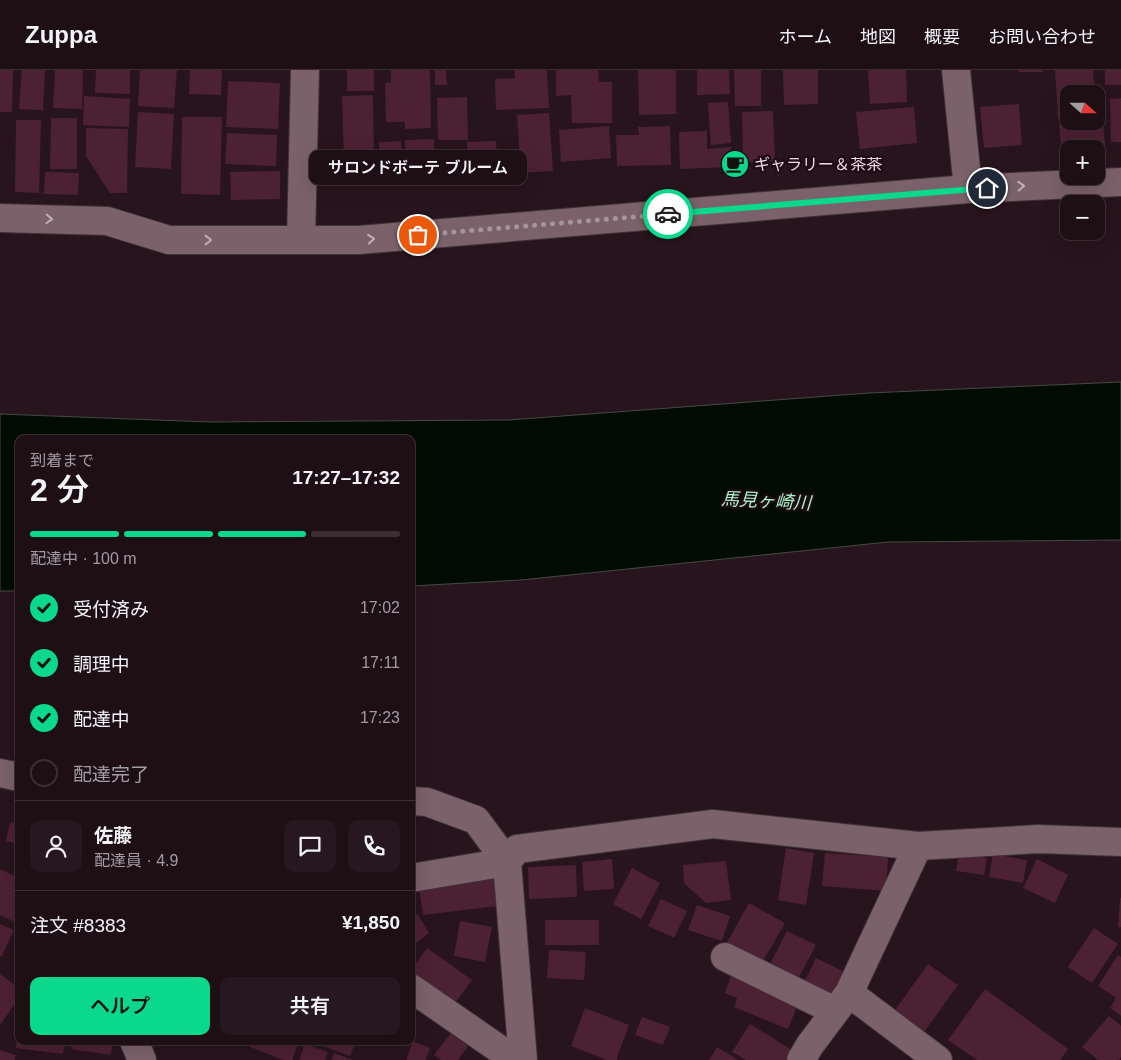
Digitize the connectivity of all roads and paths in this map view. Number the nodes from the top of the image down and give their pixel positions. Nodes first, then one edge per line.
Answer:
1 (305, 70) edge
2 (956, 70) edge
3 (1121, 182) edge
4 (968, 189) junction
5 (0, 218) edge
6 (301, 240) junction
7 (0, 773) edge
8 (15, 776) edge
9 (415, 801) edge
10 (1121, 842) edge
11 (918, 846) junction
12 (507, 862) junction
13 (415, 877) edge
14 (725, 956) dead end
15 (415, 991) edge
16 (842, 1002) junction
17 (136, 1045) edge
18 (142, 1060) edge
19 (515, 1060) edge
20 (523, 1060) edge
21 (801, 1060) edge
22 (938, 1060) edge

1 - 6 street
2 - 4 street
4 -> 3 street
6 -> 4 street
5 -> 6 street
7 - 8 street
9 - 12 street
10 - 11 street
11 - 12 street
11 - 16 street
12 - 13 street
12 - 20 street
14 - 16 street
15 - 19 street
16 - 21 street
16 - 22 street
17 - 18 street

